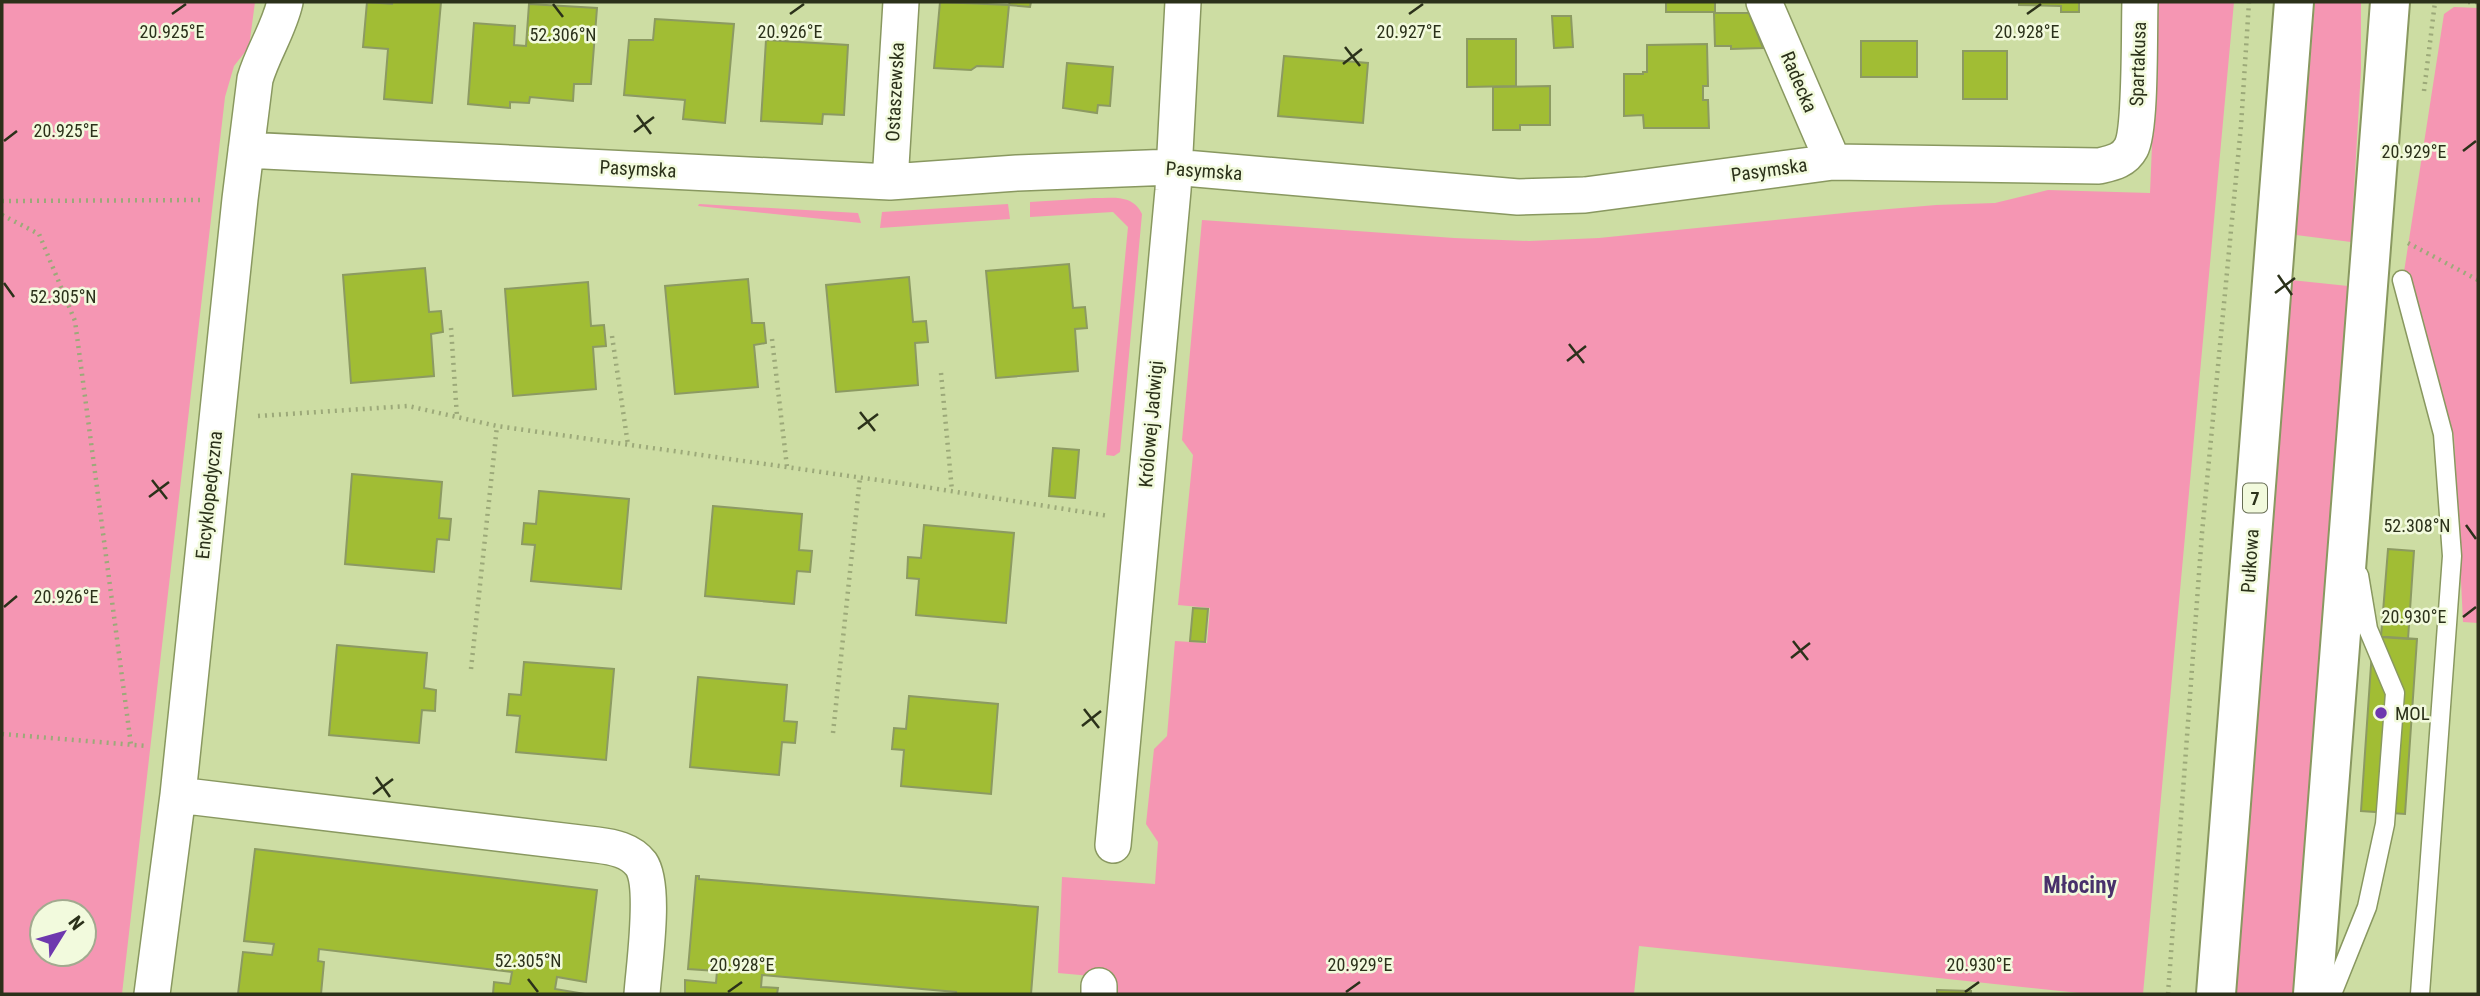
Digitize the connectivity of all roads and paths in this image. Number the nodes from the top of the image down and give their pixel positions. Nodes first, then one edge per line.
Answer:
1 (285, 2) edge
2 (901, 2) edge
3 (1183, 2) edge
4 (1764, 2) edge
5 (2140, 2) edge
6 (2249, 2) edge
7 (2294, 2) edge
8 (2390, 2) edge
9 (2468, 2) edge
10 (2478, 2) edge
11 (2136, 125) joint
12 (246, 150) junction
13 (1833, 162) junction
14 (1173, 167) junction
15 (890, 182) junction
16 (240, 199) junction
17 (2, 201) edge
18 (2, 215) edge
19 (2404, 241) dead end
20 (2402, 280) dead end
21 (2478, 280) edge
22 (451, 328) dead end
23 (612, 335) dead end
24 (772, 339) dead end
25 (940, 373) dead end
26 (258, 416) dead end
27 (457, 417) junction
28 (497, 426) junction
29 (628, 444) junction
30 (786, 467) junction
31 (860, 477) junction
32 (952, 491) junction
33 (1120, 517) dead end
34 (2349, 521) junction
35 (471, 669) dead end
36 (833, 733) dead end
37 (2, 734) edge
38 (131, 745) junction
39 (156, 746) dead end
40 (178, 795) junction
41 (1113, 845) dead end
42 (152, 994) edge
43 (642, 994) edge
44 (2168, 994) edge
45 (2216, 994) edge
46 (2313, 994) edge
47 (2333, 994) edge
48 (2420, 994) edge

1 - 12 street, Encyklopedyczna
2 - 15 street, Ostaszewska
3 - 14 street, Królowej Jadwigi
4 - 13 street, Radecka
5 - 11 street, Spartakusa
6 - 44 path
7 - 45 highway, Pułkowa / 7
8 - 34 highway
9 - 10 path
11 - 13 street, Pasymska
12 - 15 street, Pasymska
12 - 16 street, Encyklopedyczna
13 - 14 street, Pasymska
14 - 15 street, Pasymska
14 - 41 street, Królowej Jadwigi
16 - 17 path
16 - 40 street, Encyklopedyczna
18 - 38 path
19 - 21 path
20 - 48 lane
22 - 27 path
23 - 29 path
24 - 30 path
25 - 32 path
26 - 27 path
27 - 28 path
28 - 29 path
28 - 35 path
29 - 30 path
30 - 31 path
31 - 32 path
31 - 36 path
32 - 33 path
34 - 46 highway
34 - 47 lane
37 - 38 path
38 - 39 path
40 - 42 street, Encyklopedyczna
40 - 43 street

